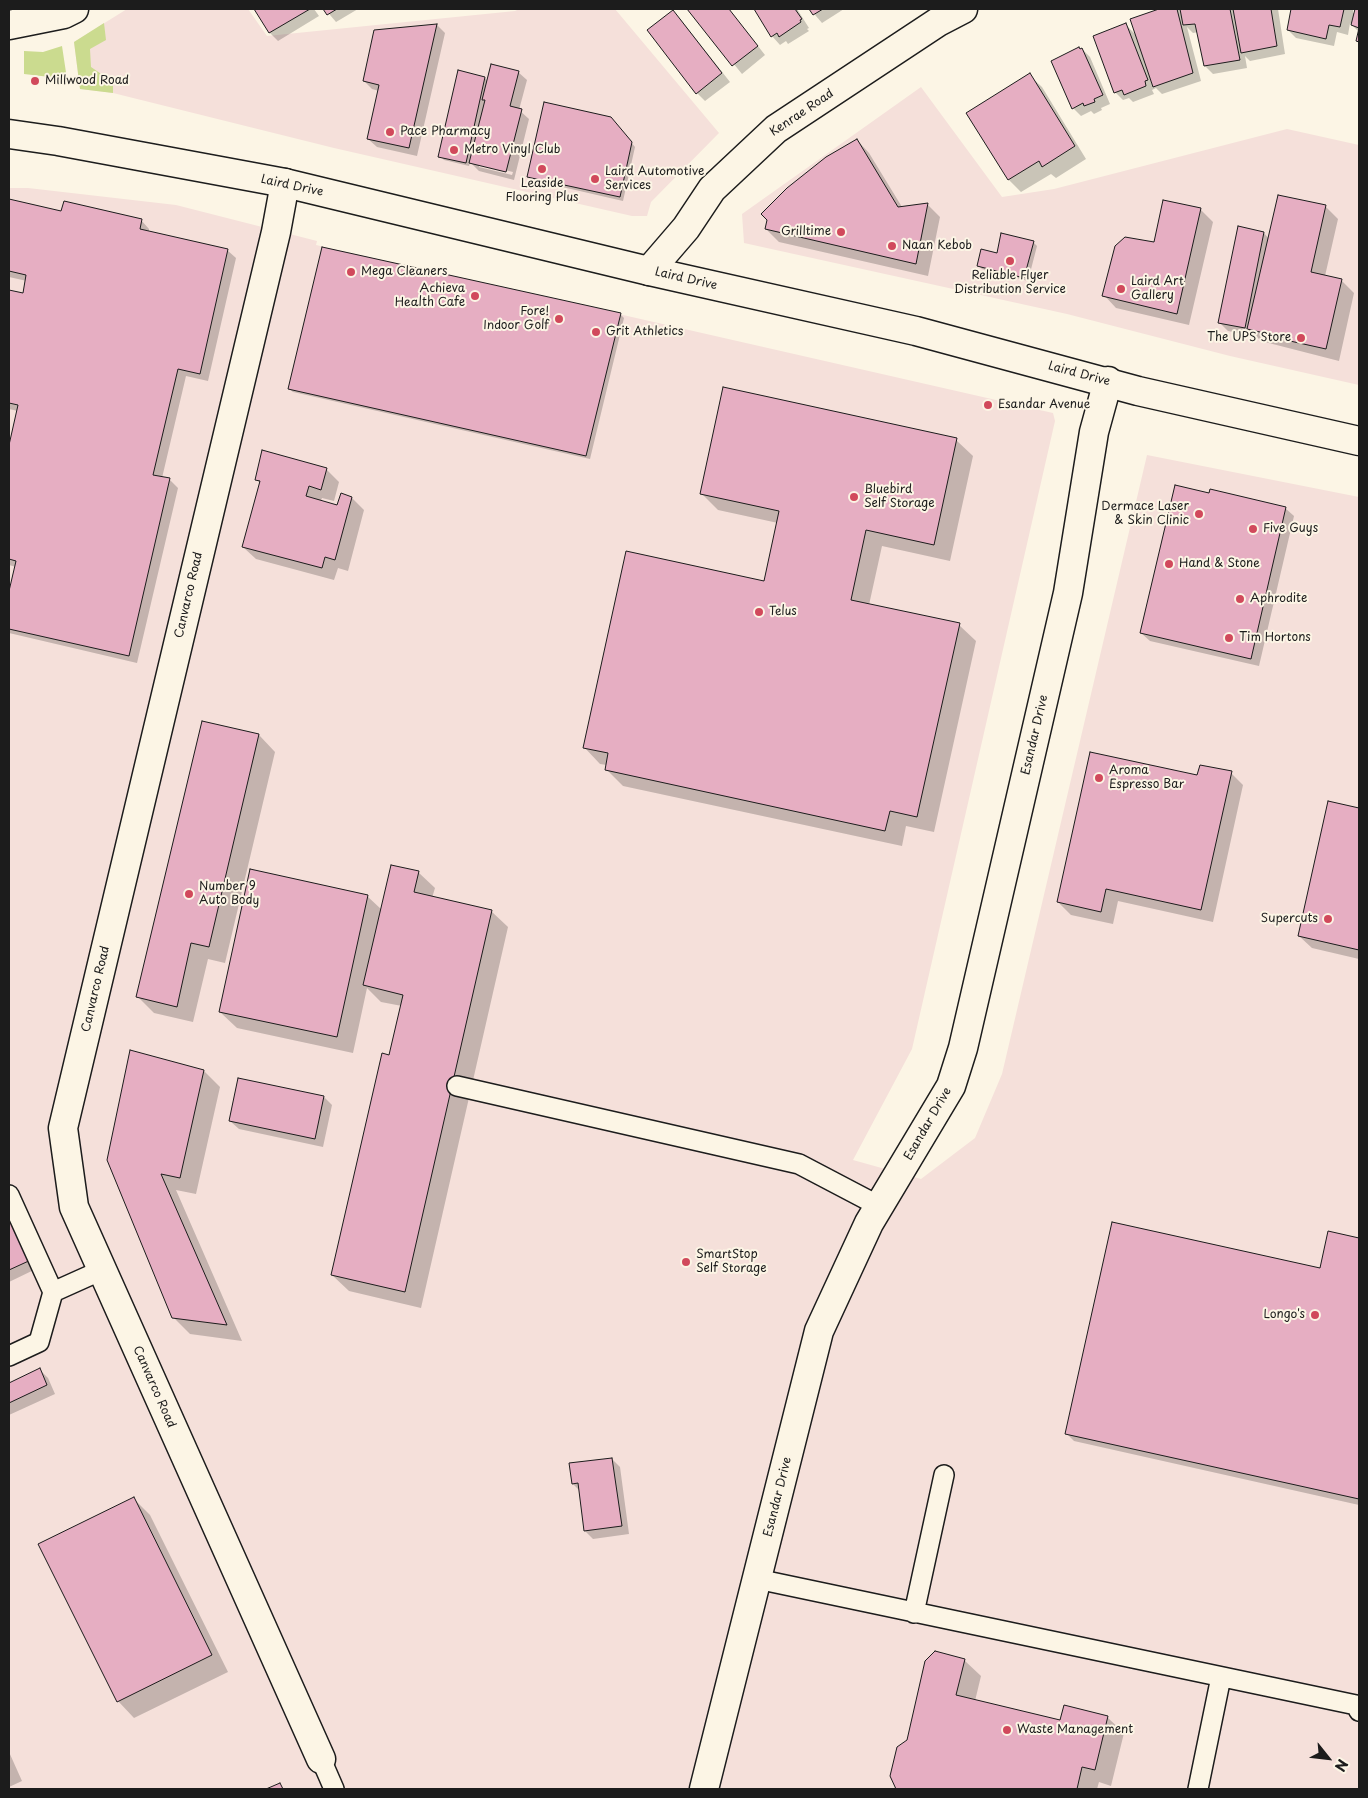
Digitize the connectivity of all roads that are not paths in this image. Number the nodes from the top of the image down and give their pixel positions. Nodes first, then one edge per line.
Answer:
1 (74, 9) edge
2 (963, 9) edge
3 (9, 25) edge
4 (9, 134) edge
5 (285, 183) junction
6 (649, 271) junction
7 (1108, 382) junction
8 (1359, 441) edge
9 (457, 1086) dead end
10 (9, 1195) edge
11 (879, 1206) junction
12 (102, 1270) junction
13 (53, 1292) junction
14 (9, 1356) edge
15 (944, 1475) dead end
16 (757, 1579) junction
17 (914, 1613) junction
18 (1221, 1677) junction
19 (1359, 1711) edge
20 (321, 1759) joint
21 (334, 1789) edge
22 (704, 1789) edge
23 (1198, 1789) edge

1 - 3 street
2 - 6 street, Kenrae Road
4 - 5 street, Laird Drive
5 - 6 street, Laird Drive
5 - 12 street, Canvarco Road
6 - 7 street, Laird Drive
7 - 8 street, Laird Drive
7 - 11 street, Esandar Drive
9 - 11 lane
10 - 13 lane
11 - 16 street, Esandar Drive
12 - 13 lane
12 - 20 street, Canvarco Road
13 - 14 lane
15 - 17 lane
16 - 17 lane
16 - 22 street, Esandar Drive
17 - 18 lane
18 - 19 lane
18 - 23 lane
20 - 21 lane

